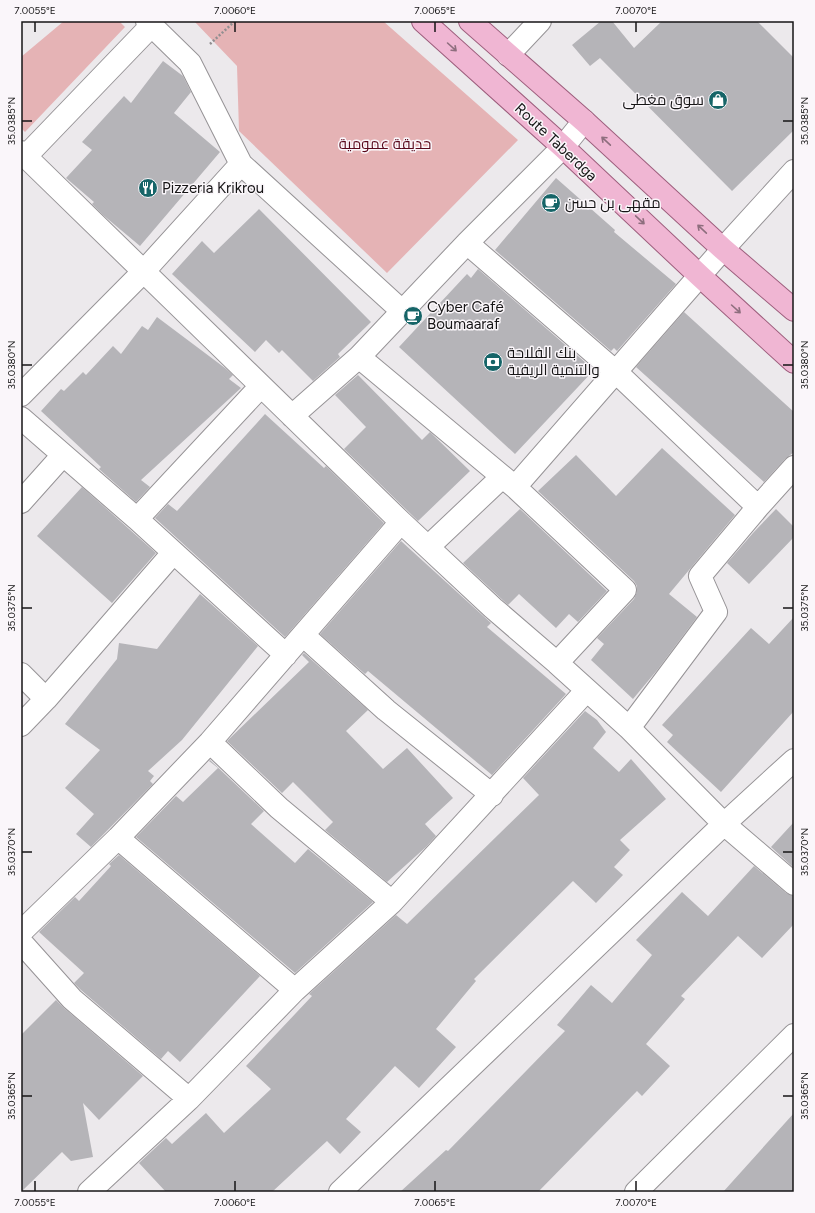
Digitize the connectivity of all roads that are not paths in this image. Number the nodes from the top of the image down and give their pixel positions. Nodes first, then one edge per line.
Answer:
1 (423, 21) edge
2 (470, 21) edge
3 (540, 21) edge
4 (149, 23) edge
5 (508, 55) junction
6 (584, 120) junction
7 (563, 147) junction
8 (23, 154) edge
9 (241, 164) junction
10 (794, 171) edge
11 (467, 243) junction
12 (723, 249) junction
13 (144, 271) junction
14 (700, 276) junction
15 (794, 310) edge
16 (402, 311) junction
17 (359, 357) junction
18 (794, 362) edge
19 (616, 372) junction
20 (262, 386) junction
21 (21, 395) edge
22 (292, 416) junction
23 (21, 418) edge
24 (63, 455) junction
25 (794, 467) edge
26 (509, 482) junction
27 (21, 502) edge
28 (758, 507) junction
29 (137, 519) junction
30 (401, 522) junction
31 (428, 547) junction
32 (173, 553) junction
33 (303, 635) junction
34 (286, 655) junction
35 (557, 663) junction
36 (21, 674) edge
37 (587, 690) junction
38 (46, 699) junction
39 (21, 725) edge
40 (630, 728) junction
41 (210, 742) junction
42 (794, 760) edge
43 (492, 795) junction
44 (724, 824) junction
45 (118, 838) junction
46 (794, 884) edge
47 (392, 902) junction
48 (21, 932) edge
49 (21, 942) edge
50 (295, 990) junction
51 (794, 1036) edge
52 (188, 1099) junction
53 (89, 1192) edge
54 (340, 1192) edge
55 (636, 1192) edge

1 -> 7 main road, Route Taberdga
2 - 5 main road
3 - 5 street
4 - 8 street
4 - 9 street
5 - 6 main road
6 - 7 street
12 -> 6 main road
7 - 11 street
7 -> 14 main road, Route Taberdga
8 - 13 street
9 - 13 street
9 - 16 street
10 - 12 street
11 - 16 street
11 - 19 street
12 - 14 street
12 - 15 main road
13 - 20 street
13 - 21 street
14 -> 18 main road, Route Taberdga
14 - 19 street
16 - 17 street
17 - 22 street
17 - 26 street
19 - 26 street
19 - 28 street
20 - 22 street
20 - 29 street
22 - 30 street
23 - 24 street
24 - 27 street
24 - 29 street
25 - 28 street
26 - 31 street
26 - 35 street
28 - 40 street
29 - 32 street
30 - 31 street
30 - 33 street
31 - 35 street
32 - 34 street
32 - 38 street
33 - 34 street
33 - 43 street
34 - 41 street
35 - 37 street
36 - 38 street
37 - 40 street
37 - 43 street
38 - 39 street
40 - 44 street
41 - 45 street
41 - 47 street
42 - 44 street
43 - 47 street
44 - 46 street
44 - 54 street
45 - 48 street
45 - 50 street
47 - 50 street
49 - 52 street
50 - 52 street
51 - 55 street
52 - 53 street

